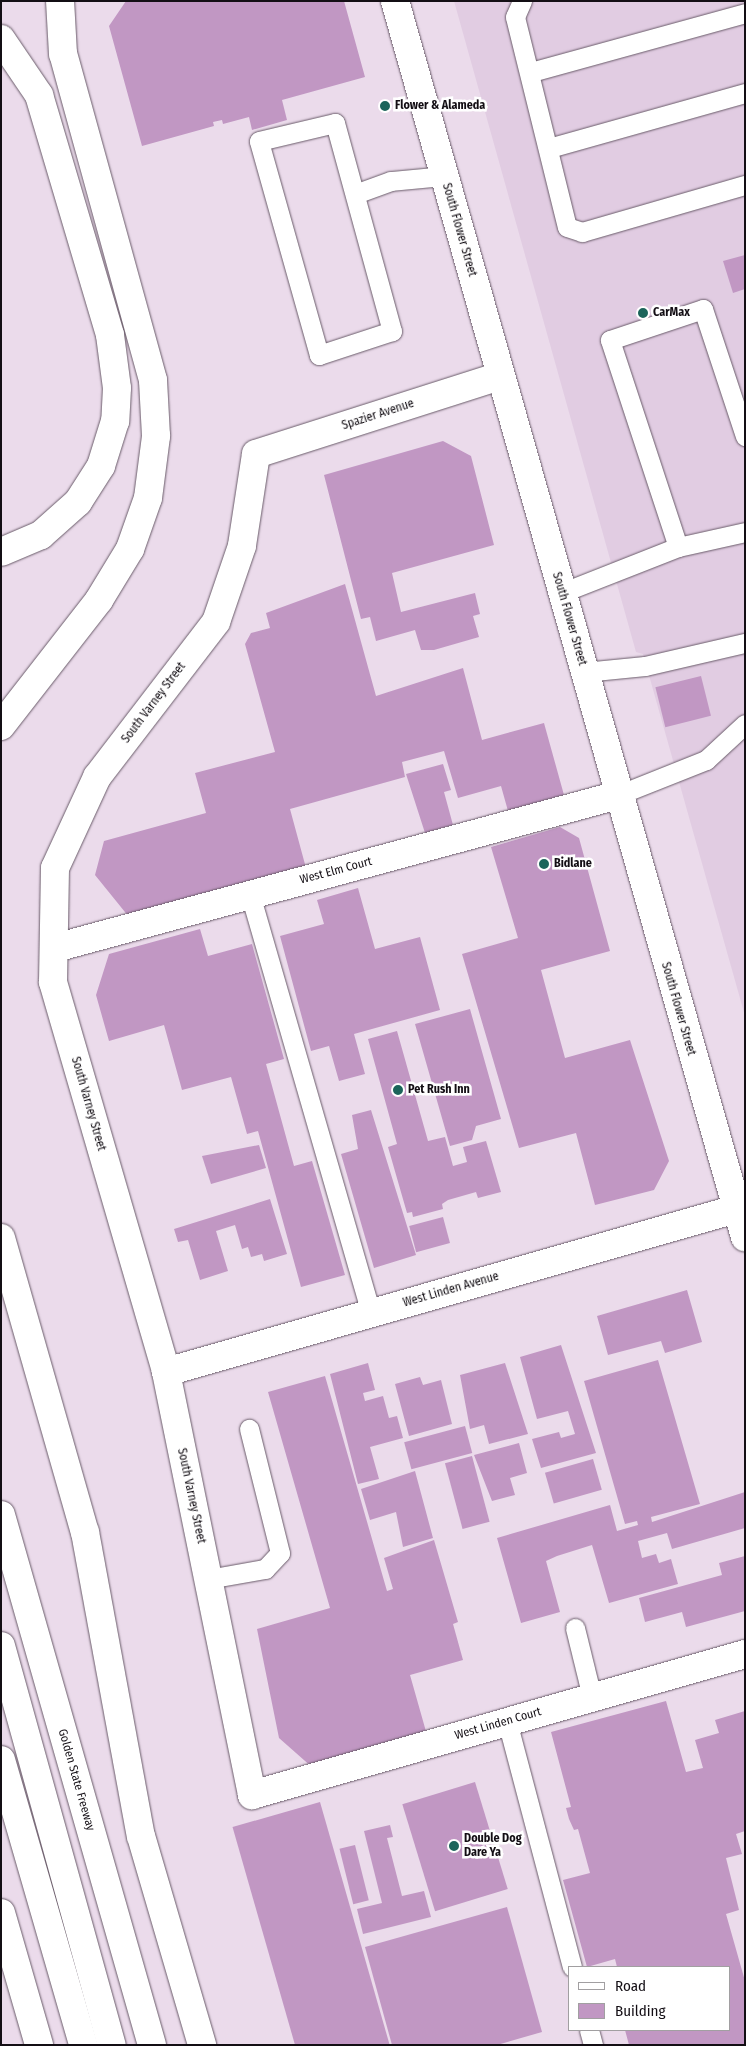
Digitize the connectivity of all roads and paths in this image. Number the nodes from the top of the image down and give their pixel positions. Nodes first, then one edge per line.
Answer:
1 (60, 1) edge
2 (395, 1) edge
3 (522, 1) edge
4 (745, 12) edge
5 (1, 39) edge
6 (530, 72) junction
7 (745, 93) edge
8 (549, 148) junction
9 (444, 176) junction
10 (745, 185) edge
11 (355, 194) junction
12 (500, 376) junction
13 (745, 436) edge
14 (256, 454) joint
15 (745, 532) edge
16 (678, 547) junction
17 (1, 552) edge
18 (561, 593) junction
19 (745, 642) edge
20 (584, 672) junction
21 (745, 724) edge
22 (1, 726) edge
23 (618, 795) junction
24 (250, 894) junction
25 (55, 948) junction
26 (736, 1209) junction
27 (745, 1237) edge
28 (1, 1238) edge
29 (371, 1313) junction
30 (166, 1372) junction
31 (249, 1430) dead end
32 (1, 1516) edge
33 (208, 1579) junction
34 (575, 1628) dead end
35 (1, 1646) edge
36 (745, 1654) edge
37 (592, 1697) junction
38 (508, 1722) junction
39 (1, 1760) edge
40 (252, 1795) joint
41 (1, 1913) edge
42 (572, 1966) edge
43 (589, 2031) edge
44 (39, 2045) edge
45 (83, 2045) edge
46 (112, 2045) edge
47 (152, 2045) edge
48 (202, 2045) edge
49 (593, 2045) edge

1 - 22 main road
2 - 9 main road, South Flower Street
3 - 6 lane
4 - 6 lane
5 - 17 main road
6 - 8 lane
7 - 8 lane
8 - 10 lane
9 - 11 lane
9 - 12 main road, South Flower Street
11 - 11 lane
12 - 14 main road, Spazier Avenue
12 - 18 main road, South Flower Street
13 - 16 lane
14 - 25 main road, South Varney Street
15 - 16 lane
16 - 18 lane
18 - 20 main road, South Flower Street
19 - 20 lane
20 - 23 main road, South Flower Street
21 - 23 lane
23 - 24 main road, West Elm Court
23 - 26 main road, South Flower Street
24 - 25 main road, West Elm Court
24 - 29 lane
25 - 30 main road, South Varney Street
26 - 27 main road, South Flower Street
26 - 29 main road, West Linden Avenue
28 - 48 main road
29 - 30 main road, West Linden Avenue
30 - 33 main road, South Varney Street
31 - 33 lane
32 - 47 main road, Golden State Freeway
33 - 40 main road, South Varney Street
34 - 37 lane
35 - 46 main road
36 - 37 main road, West Linden Court
37 - 38 main road, West Linden Court
38 - 40 main road, West Linden Court
38 - 42 lane
39 - 45 main road
41 - 44 main road
43 - 49 lane

